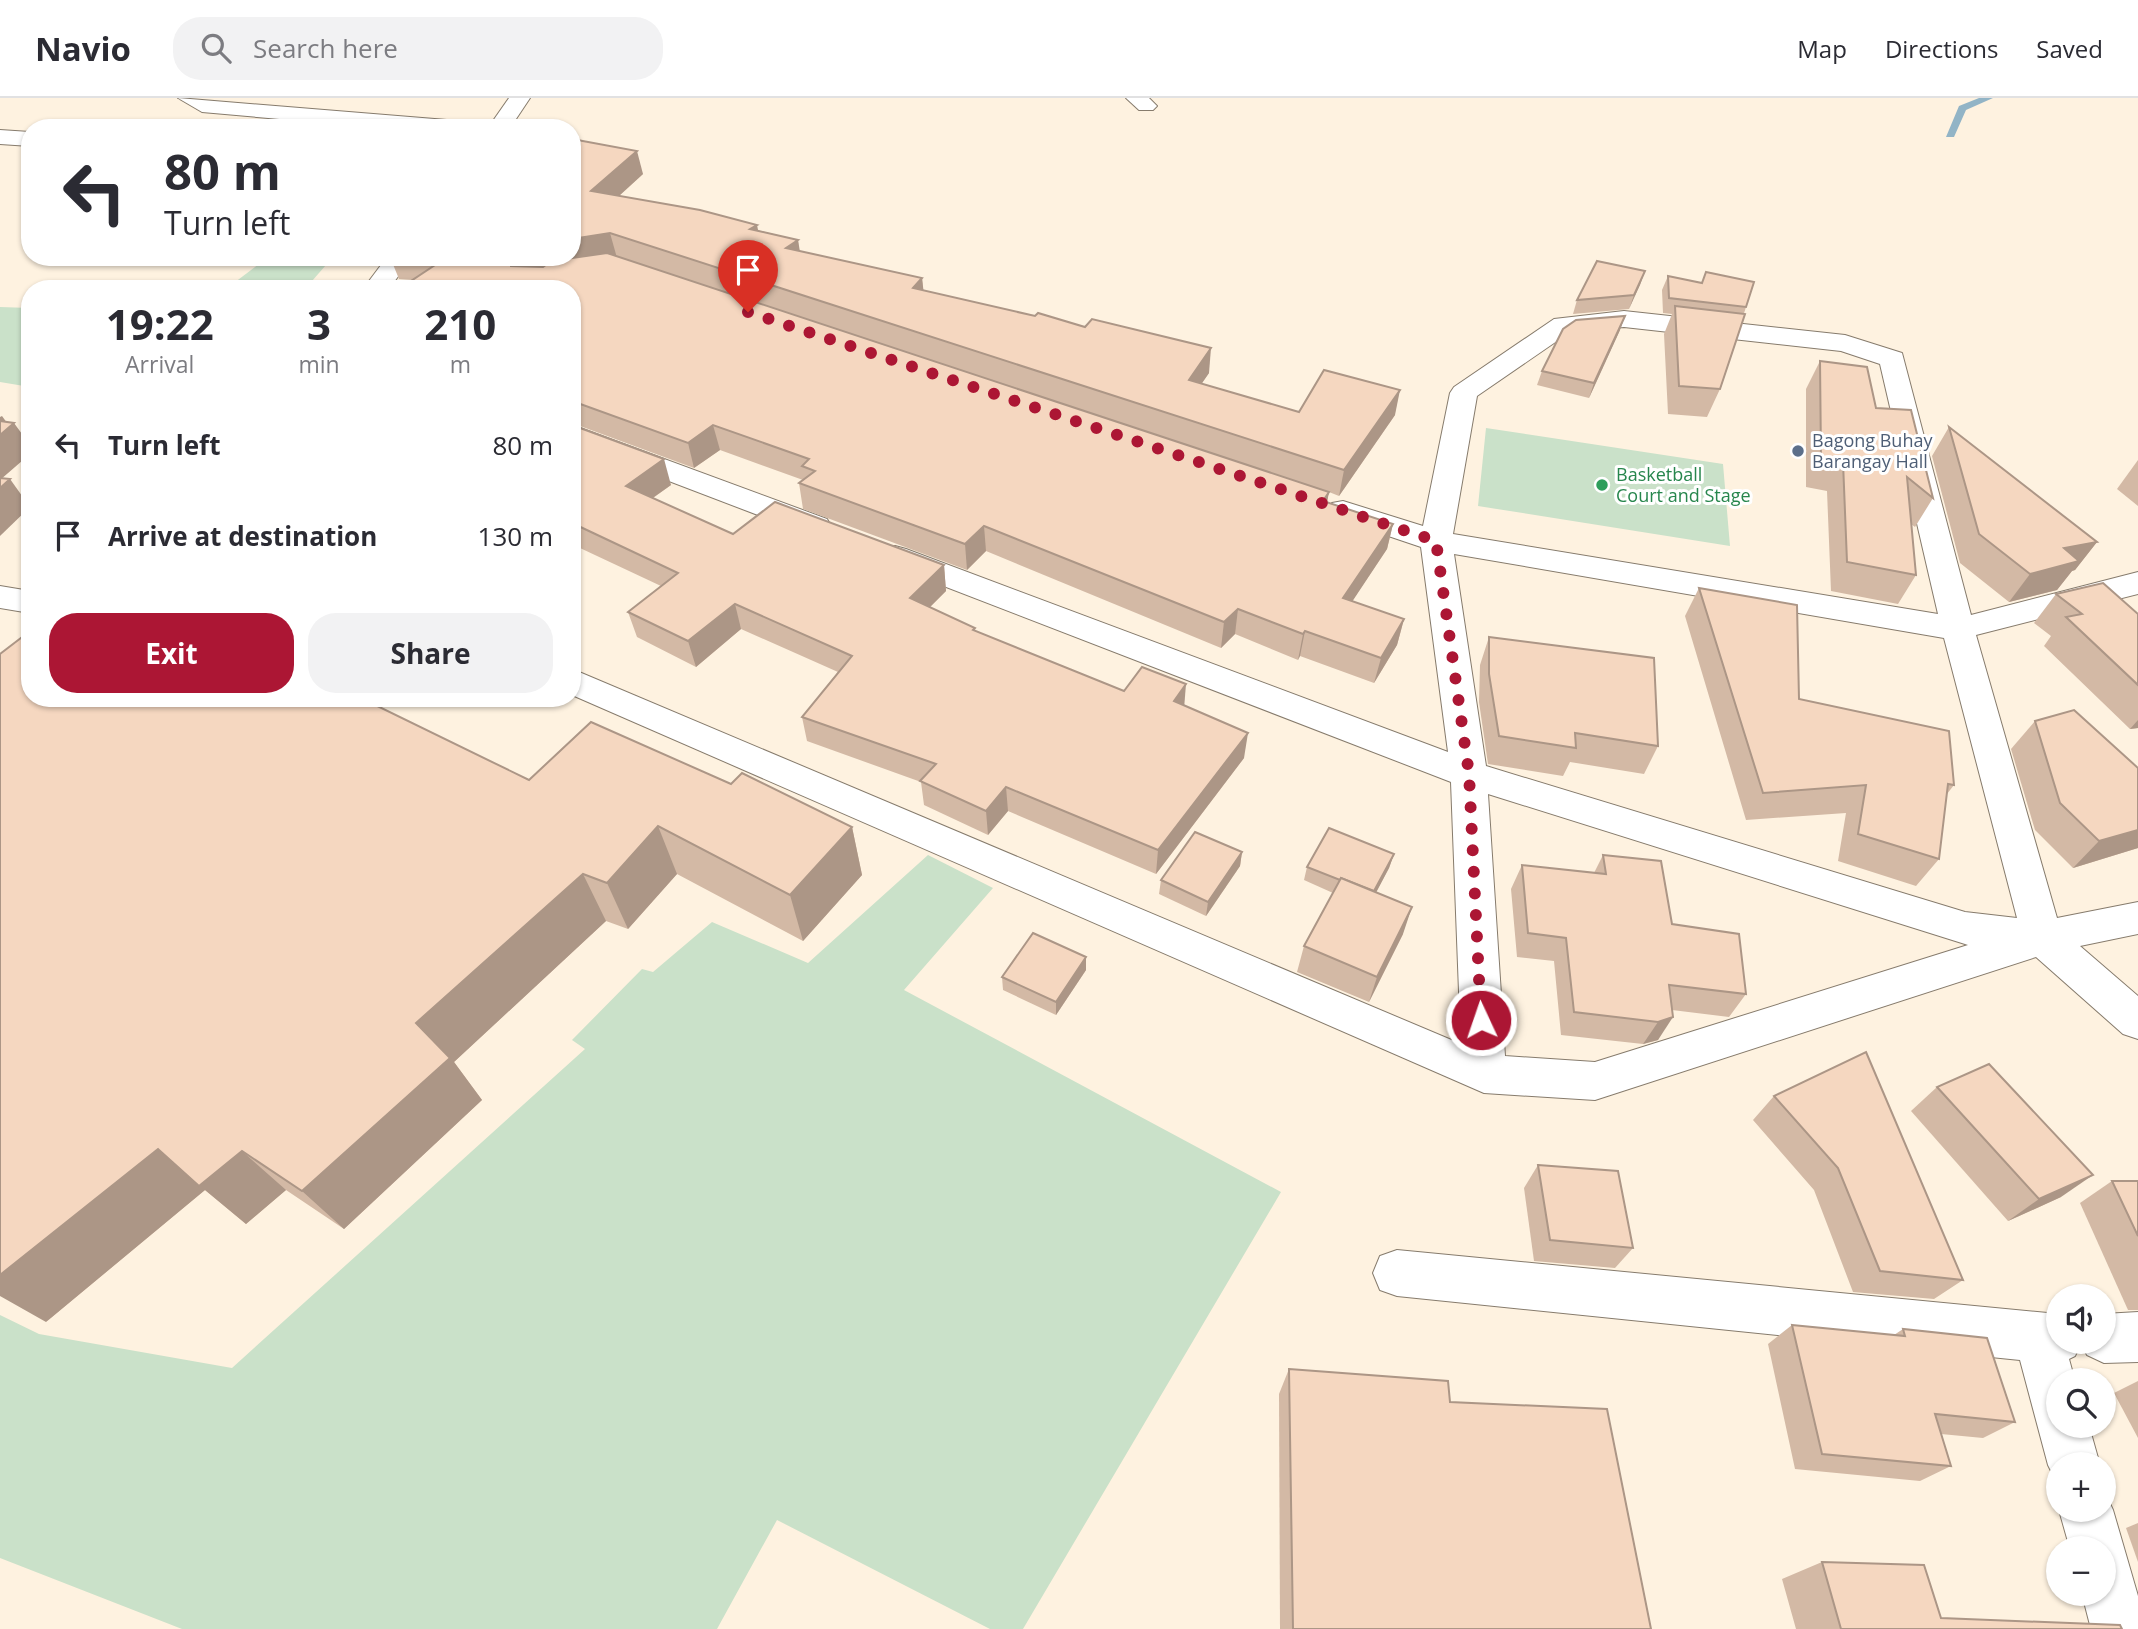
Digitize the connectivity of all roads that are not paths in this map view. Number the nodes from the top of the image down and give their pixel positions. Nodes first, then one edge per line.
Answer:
1 (188, 98) edge
2 (520, 98) edge
3 (354, 119) edge
4 (505, 119) edge
5 (0, 137) edge
6 (21, 138) edge
7 (581, 437) edge
8 (1317, 502) edge
9 (1436, 541) junction
10 (2138, 583) edge
11 (0, 597) edge
12 (21, 600) edge
13 (1958, 629) junction
14 (581, 685) edge
15 (1469, 774) junction
16 (2138, 918) edge
17 (2042, 938) junction
18 (2138, 1021) edge
19 (1484, 1074) junction
20 (1397, 1273) dead end
21 (2138, 1337) edge
22 (2116, 1338) edge
23 (2046, 1340) edge
24 (2113, 1606) edge
25 (2119, 1629) edge

1 - 3 street
2 - 4 street
5 - 6 street
7 - 15 street
8 - 9 street
9 - 13 street
9 - 13 street
9 - 15 street
10 - 13 street
11 - 12 street
13 - 17 street
14 - 19 street
15 - 17 street
15 - 19 street
16 - 17 street
17 - 18 street
17 - 19 street
20 - 23 street
21 - 22 street
24 - 25 street

